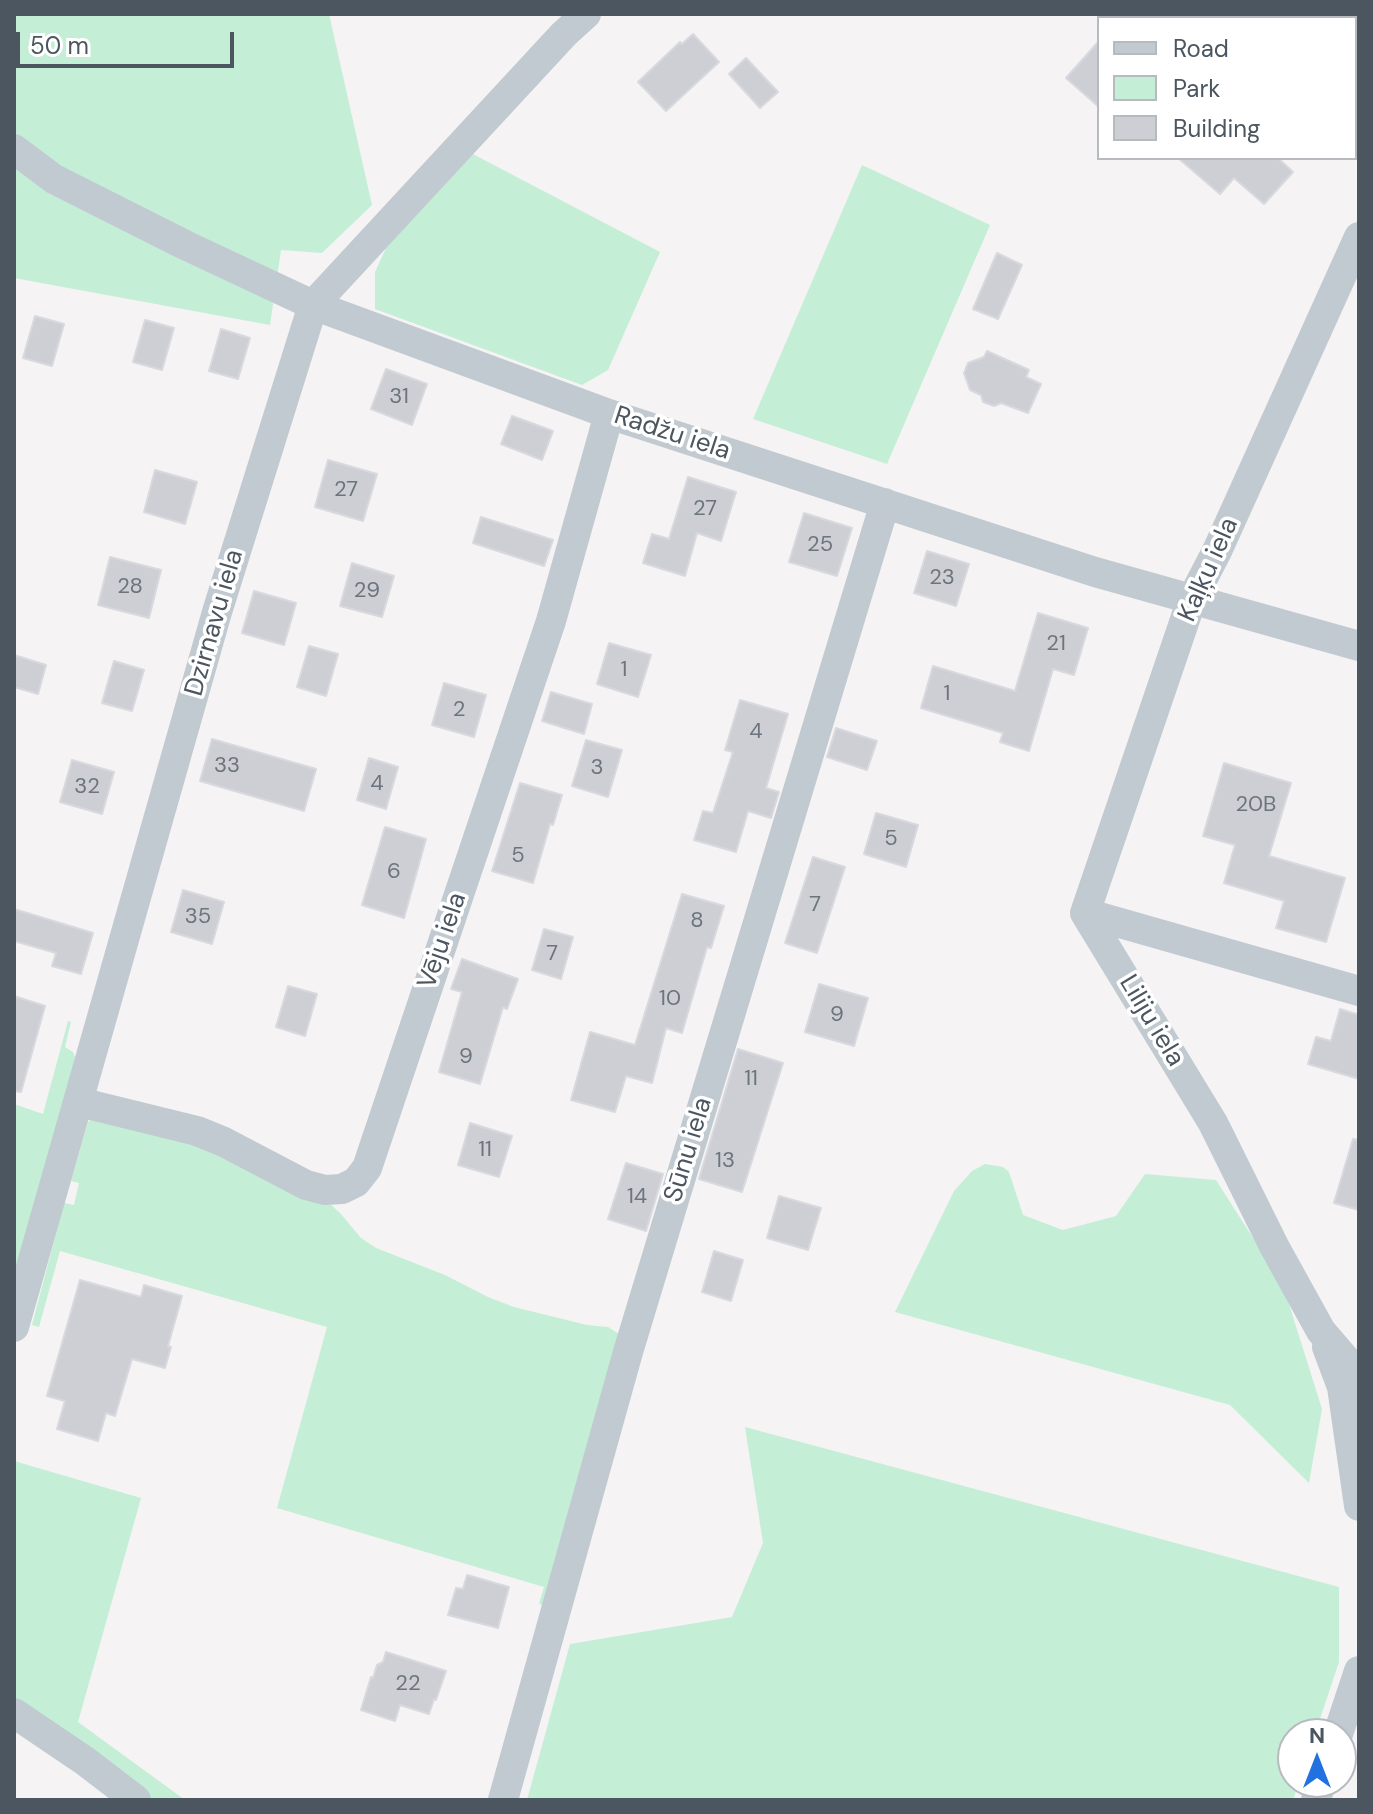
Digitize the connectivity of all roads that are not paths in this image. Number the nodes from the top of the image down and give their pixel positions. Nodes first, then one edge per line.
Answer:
1 (586, 14) edge
2 (14, 149) edge
3 (1359, 237) edge
4 (313, 305) junction
5 (609, 414) junction
6 (885, 503) junction
7 (1192, 599) junction
8 (1359, 646) edge
9 (1085, 913) junction
10 (1359, 991) edge
11 (79, 1102) junction
12 (14, 1327) edge
13 (1321, 1331) junction
14 (1359, 1375) edge
15 (1359, 1506) edge
16 (1359, 1671) edge
17 (14, 1713) edge
18 (1343, 1718) edge
19 (136, 1800) edge
20 (503, 1800) edge

1 - 4 street, Dzirnavu iela
2 - 4 street, Radžu iela
3 - 7 street, Kaļķu iela
4 - 5 street, Radžu iela
4 - 11 street, Dzirnavu iela
5 - 6 street, Radžu iela
5 - 11 street, Vēju iela
6 - 7 street, Radžu iela
6 - 20 street, Sūnu iela
7 - 8 street, Radžu iela
7 - 9 street, Kaļķu iela
9 - 10 street
9 - 13 street, Liliju iela
11 - 12 street, Dzirnavu iela
13 - 14 street, Liliju iela
13 - 15 street
16 - 18 street
17 - 19 street

